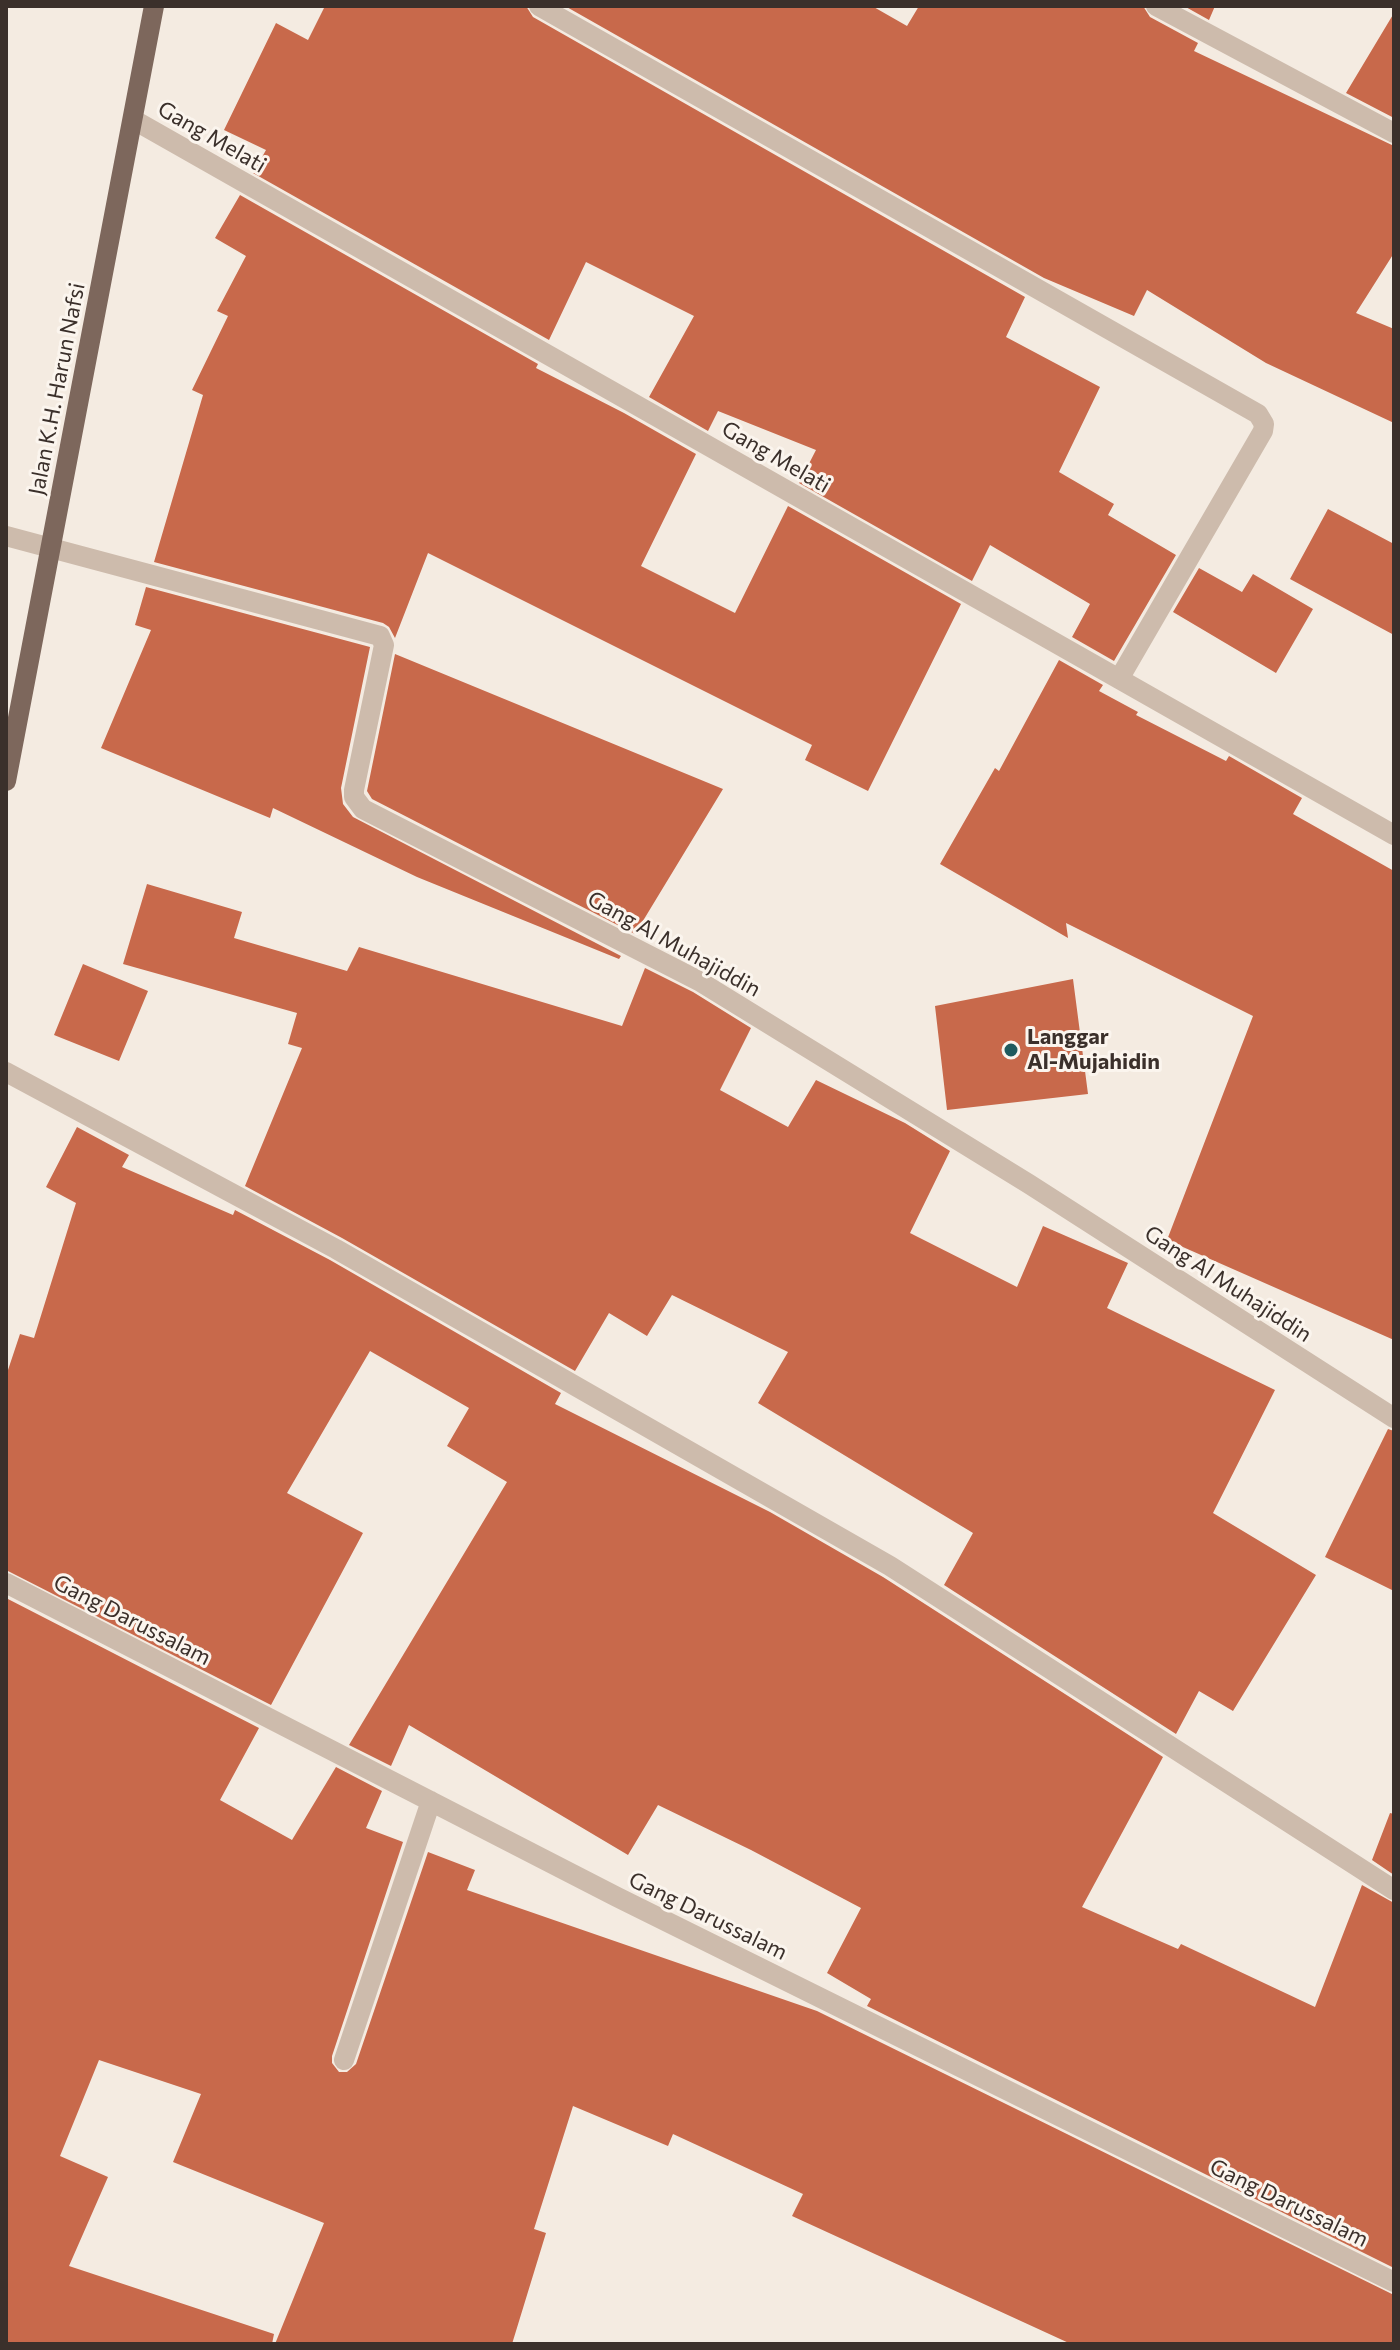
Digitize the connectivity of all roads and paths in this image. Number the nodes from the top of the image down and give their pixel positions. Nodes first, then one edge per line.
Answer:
1 (154, 6) edge
2 (539, 6) edge
3 (1156, 6) edge
4 (134, 120) junction
5 (1394, 133) edge
6 (6, 536) edge
7 (51, 548) junction
8 (1119, 679) junction
9 (7, 768) edge
10 (1394, 835) edge
11 (6, 1072) edge
12 (1394, 1418) edge
13 (6, 1583) edge
14 (431, 1801) junction
15 (1394, 1890) edge
16 (344, 2060) dead end
17 (1394, 2282) edge

1 - 4 main road, Jalan K.H. Harun Nafsi
2 - 8 street
3 - 5 street
4 - 7 main road, Jalan K.H. Harun Nafsi
4 - 8 street, Gang Melati
6 - 7 street
7 - 9 main road, Jalan K.H. Harun Nafsi
7 - 12 street, Gang Al Muhajiddin
8 - 10 street, Gang Melati
11 - 15 street
13 - 14 street, Gang Darussalam
14 - 16 street
14 - 17 street, Gang Darussalam

